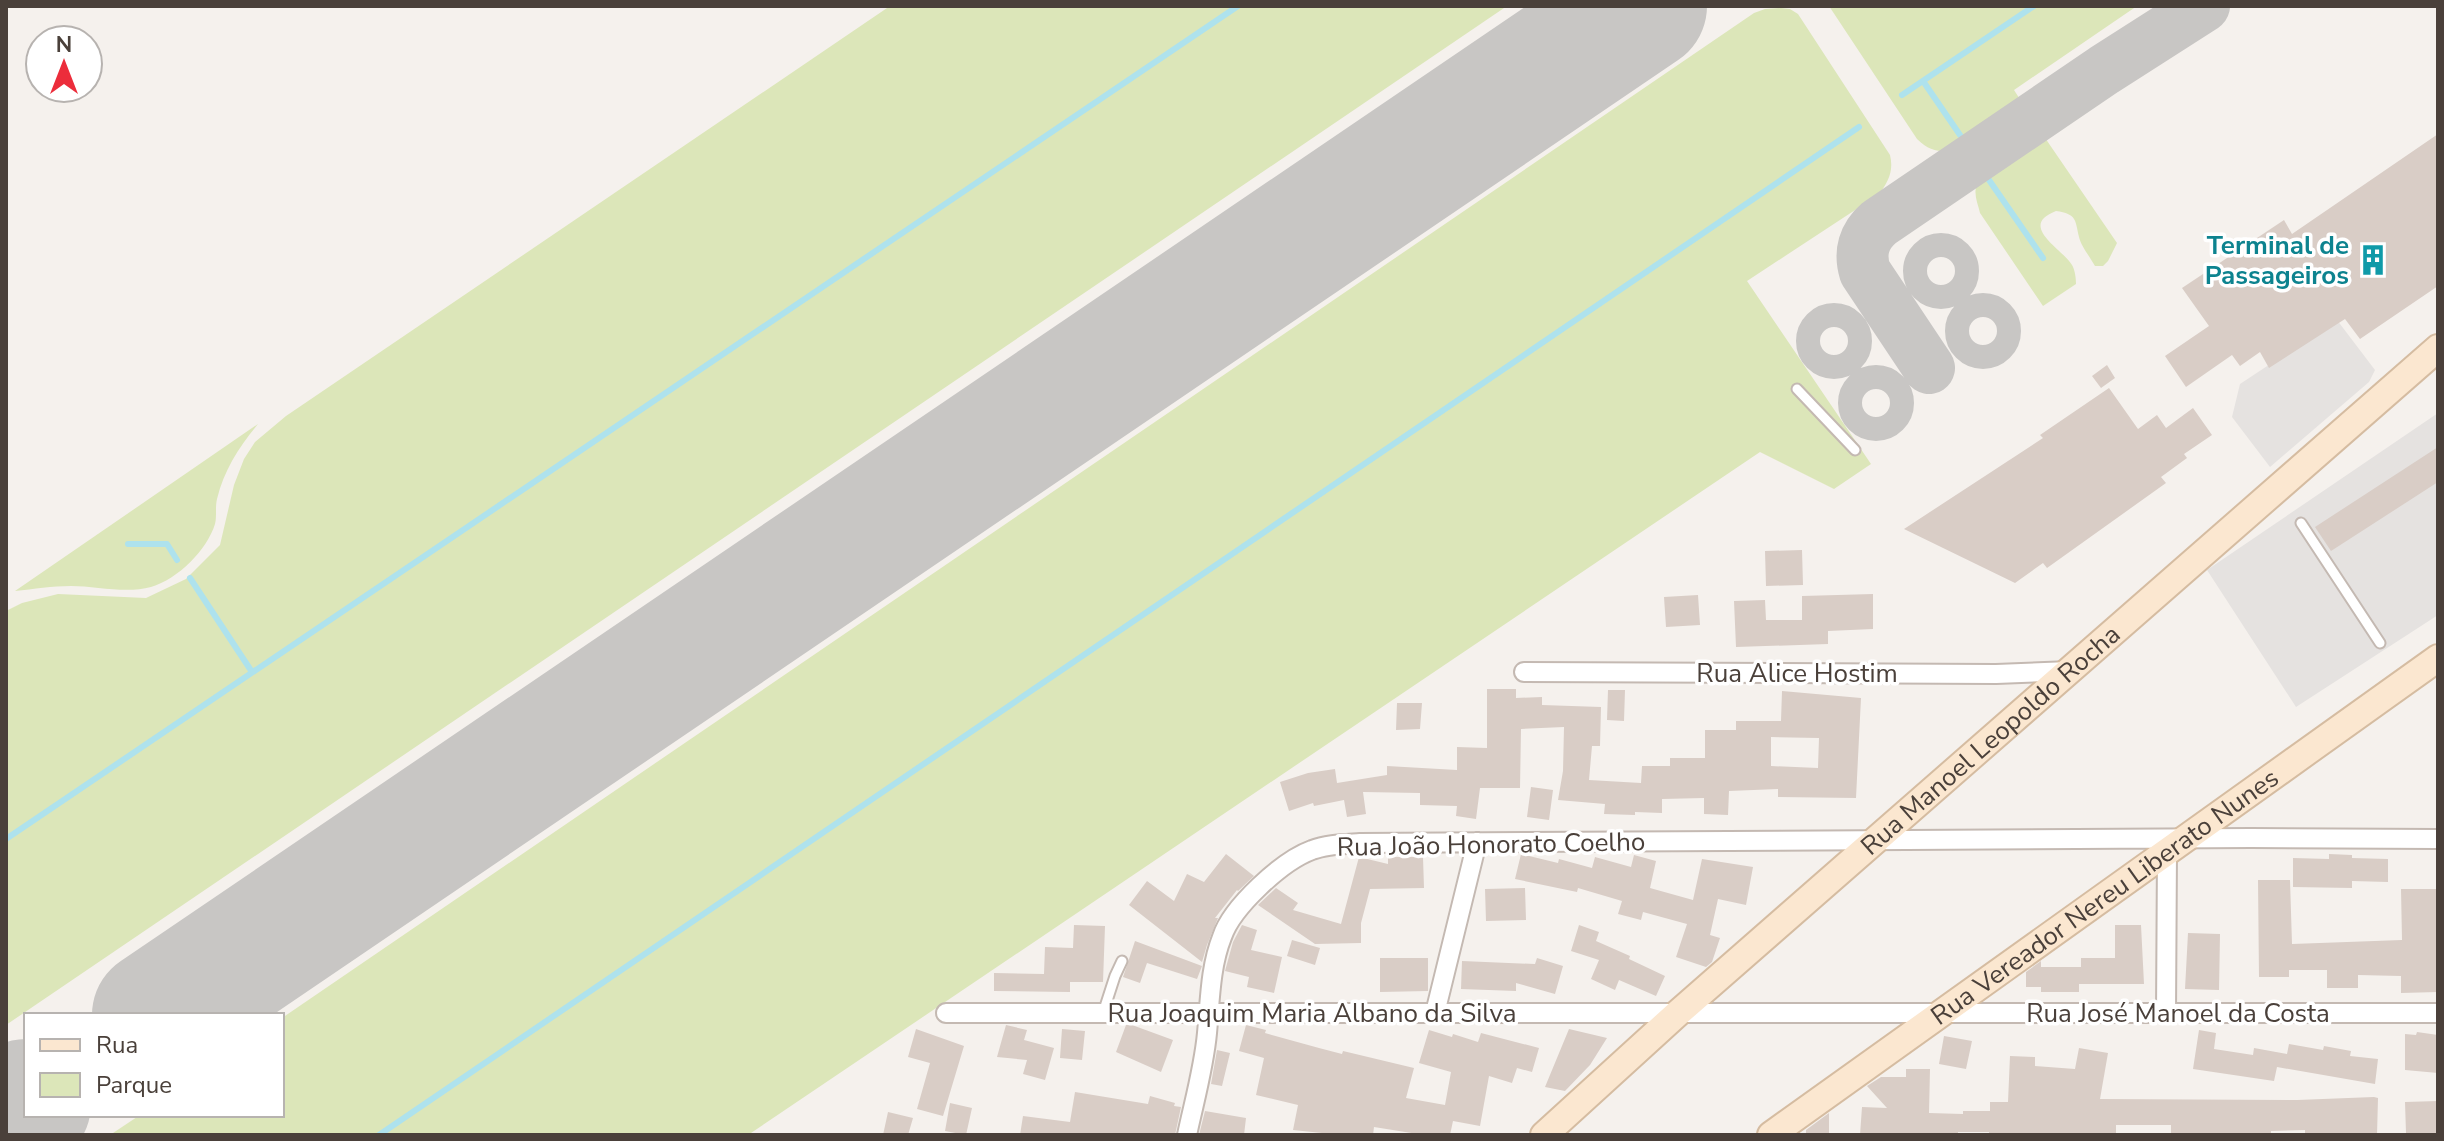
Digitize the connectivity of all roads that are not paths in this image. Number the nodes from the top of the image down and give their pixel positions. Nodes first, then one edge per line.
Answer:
1 (2438, 348) edge
2 (1797, 389) dead end
3 (1855, 450) dead end
4 (2301, 523) dead end
5 (2380, 643) dead end
6 (2438, 658) edge
7 (2070, 671) junction
8 (1524, 672) dead end
9 (2438, 839) edge
10 (1877, 841) junction
11 (1477, 842) junction
12 (2177, 845) junction
13 (1122, 961) dead end
14 (1943, 1012) junction
15 (946, 1013) dead end
16 (1103, 1013) junction
17 (1208, 1013) junction
18 (1435, 1013) junction
19 (1678, 1013) junction
20 (2166, 1013) junction
21 (2438, 1013) edge
22 (1187, 1135) edge
23 (1544, 1135) edge
24 (1771, 1135) edge

1 - 7 main road, Rua Manoel Leopoldo Rocha
2 - 3 lane
4 - 5 lane
6 - 12 main road, Rua Vereador Nereu Liberato Nunes
7 - 8 street, Rua Alice Hostim
7 - 10 main road, Rua Manoel Leopoldo Rocha
9 - 12 street, Rua João Honorato Coelho
10 - 11 street, Rua João Honorato Coelho
10 - 12 street, Rua João Honorato Coelho
10 - 19 main road, Rua Manoel Leopoldo Rocha
11 - 17 street, Rua João Honorato Coelho
11 - 18 street
12 - 14 main road, Rua Vereador Nereu Liberato Nunes
12 - 20 street
13 - 16 lane
14 - 19 street, Rua José Manoel da Costa
14 - 20 street, Rua José Manoel da Costa
14 - 24 main road, Rua Vereador Nereu Liberato Nunes
15 - 16 street, Rua Joaquim Maria Albano da Silva
16 - 17 street, Rua Joaquim Maria Albano da Silva
17 - 18 street, Rua Joaquim Maria Albano da Silva
17 - 22 street, Rua João Honorato Coelho
18 - 19 street, Rua Joaquim Maria Albano da Silva
19 - 23 main road, Rua Manoel Leopoldo Rocha
20 - 21 street, Rua José Manoel da Costa

